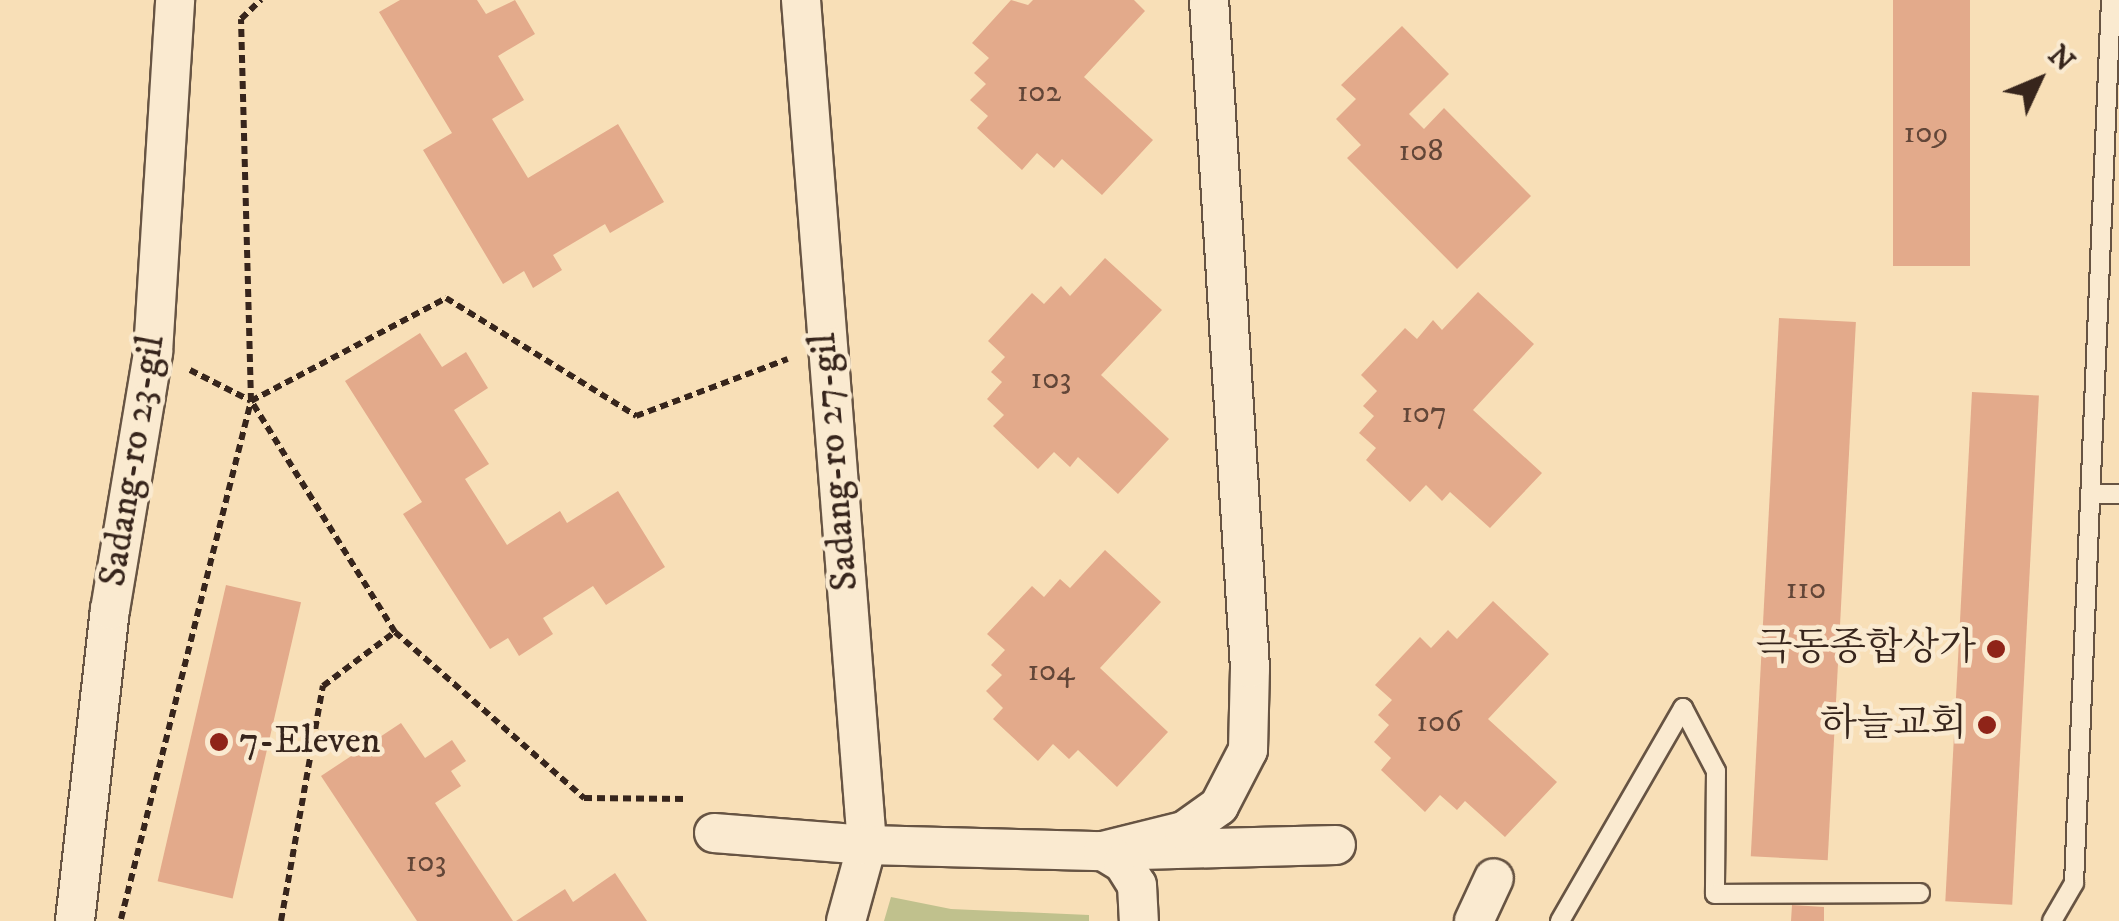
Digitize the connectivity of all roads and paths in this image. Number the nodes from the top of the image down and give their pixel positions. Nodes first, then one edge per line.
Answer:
1 (175, 0) edge
2 (261, 0) edge
3 (801, 0) edge
4 (1209, 0) edge
5 (2111, 0) edge
6 (825, 345) junction
7 (153, 352) junction
8 (251, 401) junction
9 (2093, 494) junction
10 (2119, 494) edge
11 (396, 632) junction
12 (694, 799) dead end
13 (714, 834) dead end
14 (1336, 845) dead end
15 (867, 846) junction
16 (1103, 850) junction
17 (1494, 878) dead end
18 (1920, 893) dead end
19 (75, 921) edge
20 (120, 921) edge
21 (280, 921) edge
22 (846, 921) edge
23 (1139, 921) edge
24 (1474, 921) edge
25 (1560, 921) edge
26 (2052, 921) edge

1 - 7 street, Sadang-ro 23-gil
2 - 8 path
3 - 6 street, Sadang-ro 27-gil
4 - 16 street
5 - 9 lane
6 - 8 path
6 - 15 street, Sadang-ro 27-gil
7 - 8 path
7 - 19 street, Sadang-ro 23-gil
8 - 11 path
8 - 20 path
9 - 10 lane
9 - 26 lane
11 - 12 path
11 - 21 path
13 - 15 street
14 - 16 street
15 - 16 street
15 - 22 street, Sadang-ro 27-gil
16 - 23 street
17 - 24 street
18 - 25 lane

